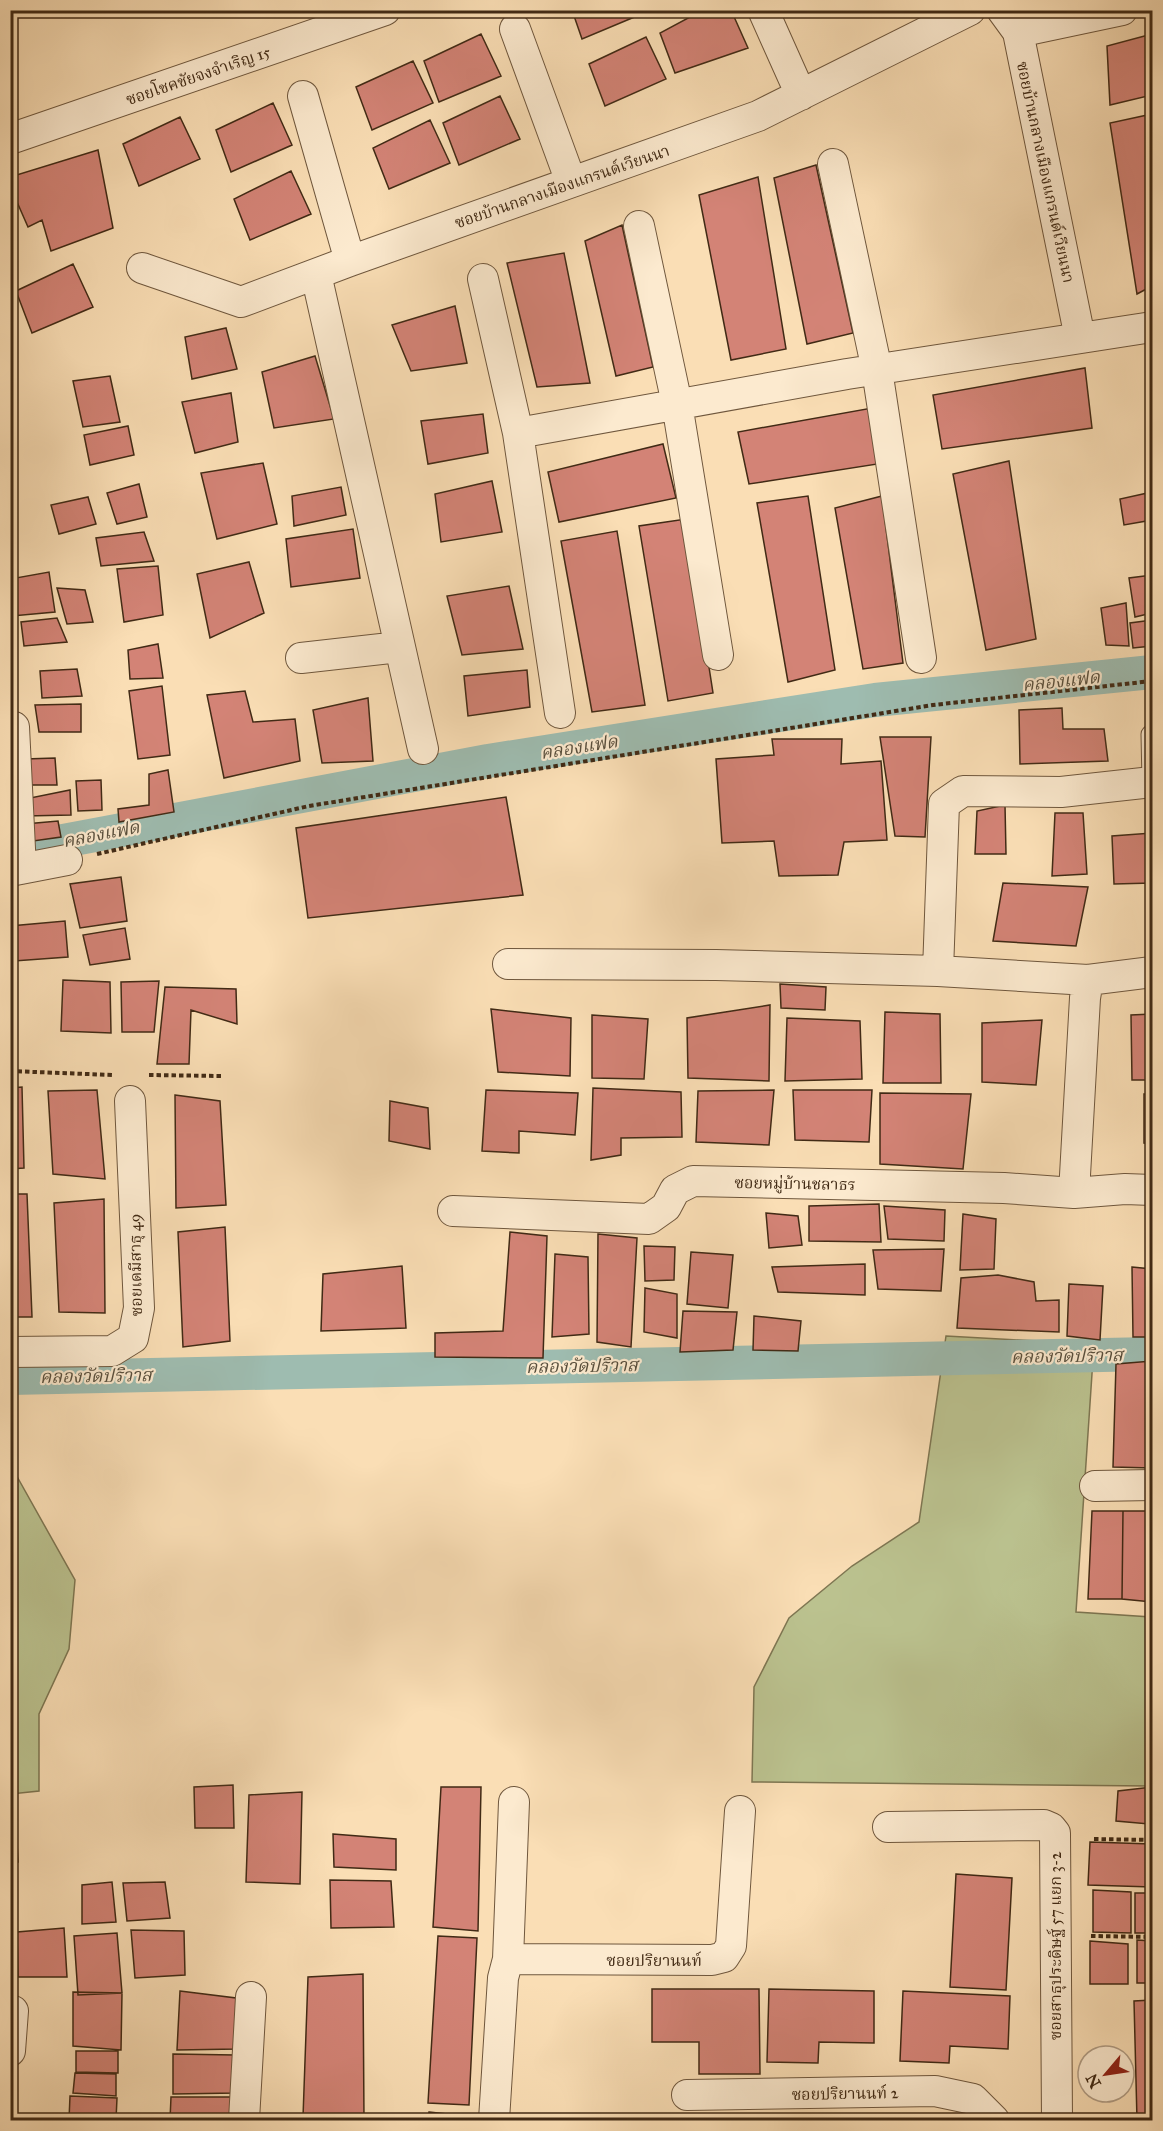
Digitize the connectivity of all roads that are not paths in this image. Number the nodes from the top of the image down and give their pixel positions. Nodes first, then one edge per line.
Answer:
1 (385, 10) edge
2 (763, 10) edge
3 (970, 10) edge
4 (1122, 10) edge
5 (1010, 21) edge
6 (515, 29) dead end
7 (801, 95) junction
8 (303, 96) dead end
9 (10, 139) edge
10 (834, 164) dead end
11 (571, 182) junction
12 (639, 226) dead end
13 (350, 261) junction
14 (142, 268) dead end
15 (316, 274) junction
16 (483, 279) dead end
17 (1152, 327) edge
18 (1080, 338) junction
19 (877, 370) junction
20 (676, 404) junction
21 (518, 433) junction
22 (399, 647) junction
23 (718, 655) dead end
24 (301, 658) dead end
25 (921, 658) dead end
26 (560, 712) dead end
27 (14, 727) dead end
28 (1152, 731) edge
29 (423, 749) dead end
30 (1151, 782) edge
31 (68, 860) road end
32 (18, 861) edge
33 (508, 964) dead end
34 (938, 971) junction
35 (1152, 972) edge
36 (1088, 980) junction
37 (130, 1101) dead end
38 (1152, 1190) edge
39 (1074, 1193) junction
40 (453, 1211) dead end
41 (10, 1352) edge
42 (1152, 1485) edge
43 (1095, 1486) dead end
44 (514, 1802) dead end
45 (740, 1811) dead end
46 (888, 1827) dead end
47 (508, 1959) junction
48 (251, 1997) dead end
49 (13, 2011) dead end
50 (10, 2051) edge
51 (687, 2095) dead end
52 (244, 2121) edge
53 (494, 2121) edge
54 (994, 2121) edge
55 (1056, 2121) edge

1 - 9 street, ซอยโชคชัยจงจำเริญ 15
2 - 7 street
3 - 7 street, ซอยบ้านกลางเมืองแกรนด์เวียนนา
4 - 5 street
5 - 18 street, ซอยบ้านกลางเมืองแกรนด์เวียนนา
6 - 11 street
7 - 11 street, ซอยบ้านกลางเมืองแกรนด์เวียนนา
8 - 13 street
10 - 19 street
11 - 13 street, ซอยบ้านกลางเมืองแกรนด์เวียนนา
12 - 20 street
13 - 15 street, ซอยบ้านกลางเมืองแกรนด์เวียนนา
14 - 15 street, ซอยบ้านกลางเมืองแกรนด์เวียนนา
15 - 22 street
16 - 21 street
17 - 18 street
18 - 19 street
19 - 20 street
19 - 25 street
20 - 21 street
20 - 23 street
21 - 26 street
22 - 24 street
22 - 29 street
27 - 32 street
28 - 30 lane
30 - 34 street
31 - 32 street
33 - 34 street
34 - 36 street
35 - 36 street
36 - 39 street
37 - 41 street, ซอยเดมีสาธุ 49
38 - 39 street, ซอยหมู่บ้านชลาธร
39 - 40 street, ซอยหมู่บ้านชลาธร
42 - 43 street
44 - 47 street
45 - 47 street, ซอยปริยานนท์
46 - 55 street, ซอยสาธุประดิษฐ์ 57 แยก 3-2
47 - 53 street
48 - 52 street
49 - 50 street
51 - 54 street, ซอยปริยานนท์ 2

